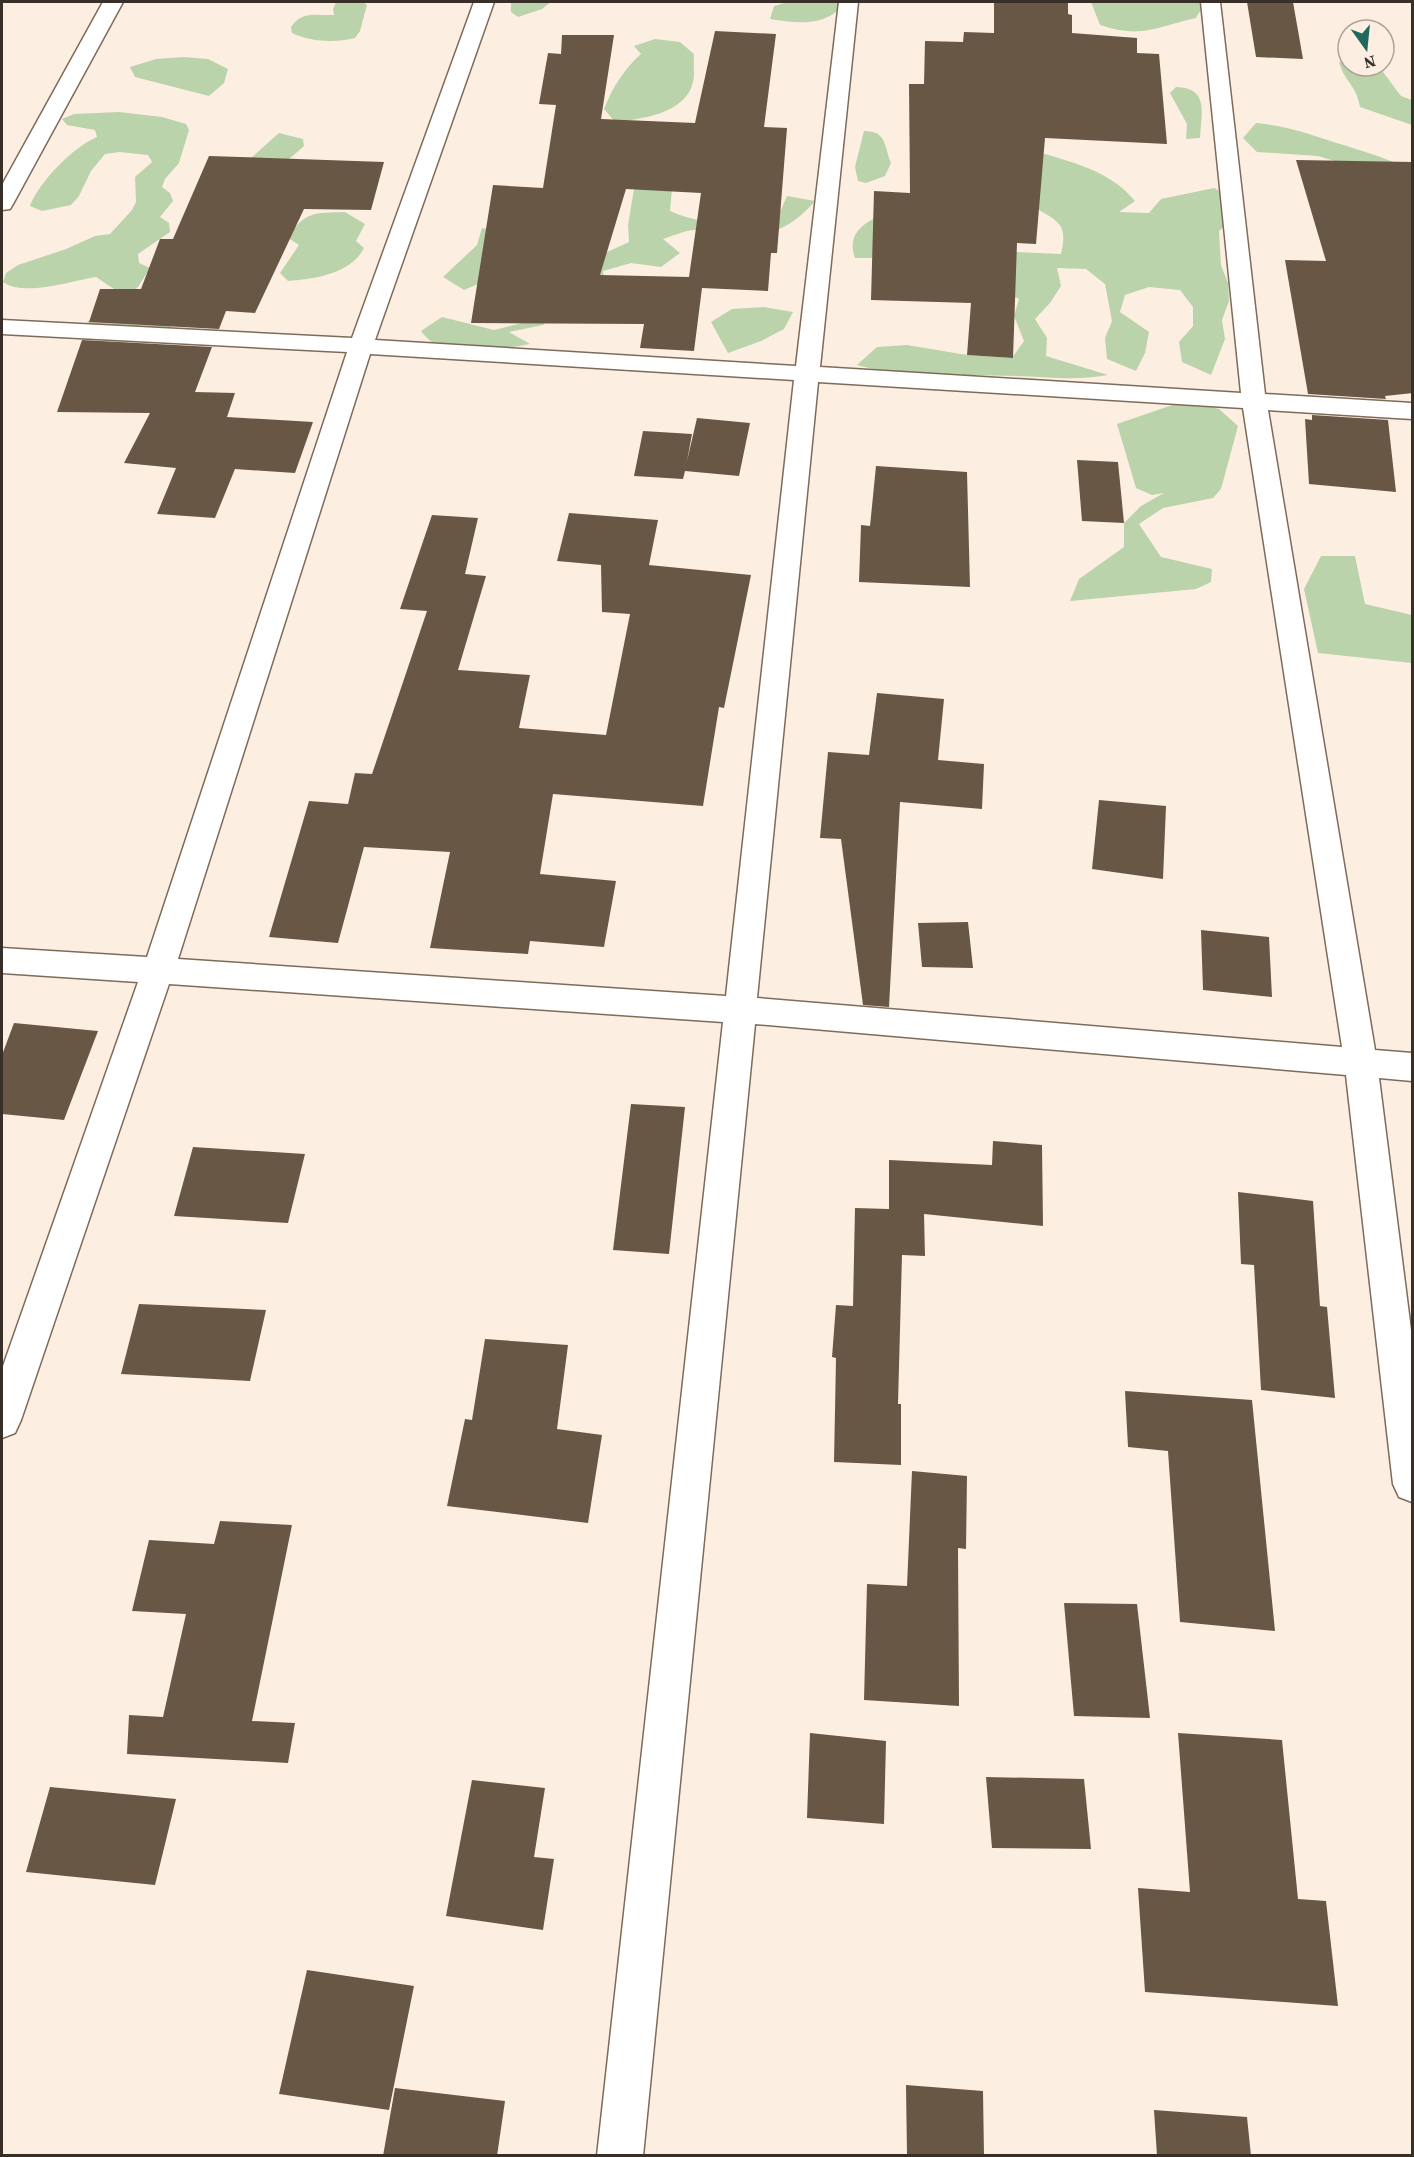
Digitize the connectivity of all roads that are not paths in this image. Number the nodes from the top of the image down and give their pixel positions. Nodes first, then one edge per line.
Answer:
1 (113, 2) edge
2 (484, 2) edge
3 (849, 2) edge
4 (1211, 2) edge
5 (2, 204) edge
6 (2, 327) edge
7 (361, 346) junction
8 (807, 373) junction
9 (1254, 401) junction
10 (1413, 411) edge
11 (2, 960) edge
12 (158, 971) junction
13 (739, 1010) junction
14 (1361, 1064) junction
15 (1413, 1067) edge
16 (2, 1420) edge
17 (1413, 1484) edge
18 (620, 2156) edge

1 - 5 street
2 - 7 street
3 - 8 street
4 - 9 street
6 - 7 street
7 - 8 street
7 - 12 street
8 - 9 street
8 - 13 street
9 - 10 street
9 - 14 street
11 - 12 street
12 - 13 street
12 - 16 street
13 - 14 street
13 - 18 street
14 - 15 street
14 - 17 street

